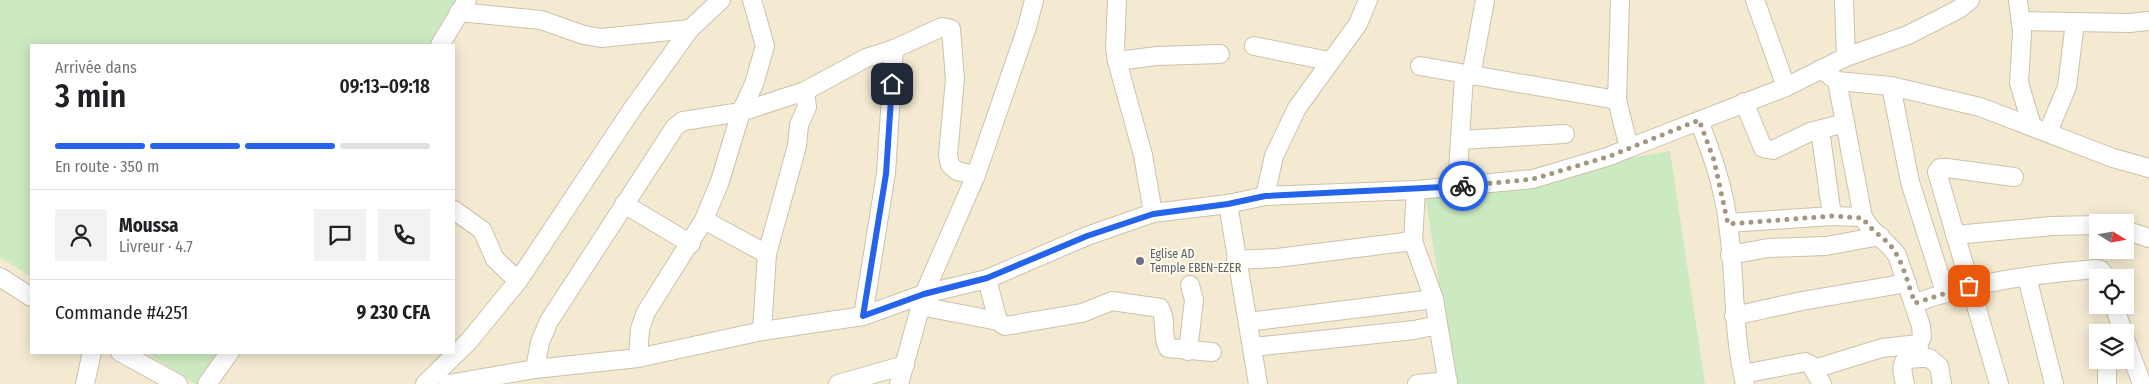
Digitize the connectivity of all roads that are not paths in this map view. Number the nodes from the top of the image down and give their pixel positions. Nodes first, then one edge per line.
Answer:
1 (721, 0) edge
2 (752, 0) edge
3 (1034, 0) edge
4 (1117, 0) edge
5 (1368, 0) edge
6 (1485, 0) edge
7 (1620, 0) edge
8 (1755, 0) edge
9 (1844, 0) edge
10 (1970, 0) edge
11 (2018, 0) edge
12 (463, 6) edge
13 (2021, 21) junction
14 (2149, 21) edge
15 (2075, 22) junction
16 (690, 30) junction
17 (441, 44) edge
18 (1254, 46) dead end
19 (894, 49) junction
20 (1220, 54) dead end
21 (1846, 57) junction
22 (1116, 61) junction
23 (1329, 61) junction
24 (1420, 66) dead end
25 (1821, 69) junction
26 (1467, 75) junction
27 (1837, 81) junction
28 (1891, 86) junction
29 (1786, 87) junction
30 (805, 91) junction
31 (1617, 100) junction
32 (1744, 102) junction
33 (741, 112) junction
34 (1699, 120) junction
35 (1845, 124) junction
36 (2040, 129) junction
37 (1820, 130) junction
38 (1565, 134) dead end
39 (1460, 140) junction
40 (1630, 148) junction
41 (2149, 168) edge
42 (976, 175) junction
43 (2014, 177) dead end
44 (1457, 187) junction
45 (1416, 190) junction
46 (1265, 196) junction
47 (624, 204) junction
48 (1228, 204) junction
49 (455, 211) edge
50 (1153, 214) junction
51 (1832, 216) junction
52 (1863, 218) junction
53 (704, 220) junction
54 (1728, 224) junction
55 (2089, 225) edge
56 (2134, 233) edge
57 (1955, 235) junction
58 (1880, 236) junction
59 (2149, 238) edge
60 (1413, 241) junction
61 (691, 244) junction
62 (767, 254) junction
63 (1730, 255) junction
64 (1236, 260) junction
65 (2089, 270) edge
66 (0, 277) edge
67 (987, 278) junction
68 (2027, 278) junction
69 (518, 281) junction
70 (1907, 282) junction
71 (1190, 285) dead end
72 (1969, 286) junction
73 (1945, 292) junction
74 (30, 296) edge
75 (1434, 299) junction
76 (922, 300) junction
77 (1915, 303) junction
78 (863, 316) junction
79 (1734, 316) junction
80 (998, 321) junction
81 (1248, 322) junction
82 (1438, 325) junction
83 (762, 331) junction
84 (1253, 348) junction
85 (1188, 351) junction
86 (1919, 351) junction
87 (1212, 352) dead end
88 (92, 354) edge
89 (124, 354) edge
90 (229, 354) edge
91 (638, 358) junction
92 (2134, 363) edge
93 (905, 365) junction
94 (535, 369) junction
95 (2107, 369) edge
96 (1818, 377) edge
97 (1744, 379) edge
98 (480, 380) edge
99 (1448, 382) edge
100 (85, 384) edge
101 (178, 384) edge
102 (208, 384) edge
103 (425, 384) edge
104 (448, 384) edge
105 (838, 384) edge
106 (899, 384) edge
107 (1258, 384) edge
108 (1417, 384) edge
109 (1905, 384) edge
110 (1942, 384) edge
111 (1999, 384) edge
112 (2054, 384) edge
113 (2107, 384) edge
114 (2142, 384) edge

1 - 16 street
2 - 33 street
3 - 42 street
4 - 22 street
5 - 23 street
6 - 26 street
7 - 31 street
8 - 29 street
9 - 21 street
10 - 21 street
11 - 13 street
12 - 16 street
12 - 17 street
13 - 15 street
13 - 36 street
14 - 15 street
15 - 36 street
16 - 69 street
18 - 23 street
19 - 30 street
19 - 42 street
19 - 78 street
20 - 22 street
21 - 25 street
22 - 50 street
23 - 46 street
24 - 26 street
25 - 27 street
25 - 29 street
26 - 31 street
26 - 39 street
27 - 28 street
27 - 35 street
28 - 36 street
28 - 73 street
29 - 32 street
30 - 33 street
30 - 62 street
31 - 40 street
32 - 34 street
32 - 37 street
33 - 47 street
33 - 53 street
34 - 40 street
34 - 54 street
35 - 37 street
35 - 52 street
36 - 41 street
37 - 51 street
38 - 39 street
39 - 44 street
40 - 44 street
42 - 76 street
43 - 57 street
44 - 45 street
45 - 46 street
45 - 60 street
46 - 48 street
47 - 61 street
47 - 94 street
48 - 50 street
48 - 64 street
49 - 69 street
50 - 67 street
51 - 52 street
51 - 54 street
52 - 58 street
53 - 61 street
53 - 62 street
54 - 63 street
55 - 57 street
56 - 59 street
57 - 72 street
58 - 63 street
58 - 70 street
60 - 64 street
60 - 75 street
61 - 91 street
62 - 83 street
63 - 79 street
64 - 81 street
65 - 68 street
66 - 74 street
67 - 76 street
67 - 80 street
68 - 72 street
68 - 112 street
69 - 103 street
70 - 77 street
70 - 79 street
71 - 85 street
72 - 73 street
72 - 111 street
73 - 77 street
75 - 81 street
75 - 82 street
76 - 78 street
76 - 80 street
76 - 93 street
77 - 86 street
78 - 83 street
79 - 97 street
80 - 85 street
81 - 84 street
82 - 84 street
82 - 99 street
83 - 91 street
84 - 107 street
85 - 87 street
86 - 96 street
86 - 109 street
86 - 110 street
88 - 100 street
89 - 101 street
90 - 102 street
91 - 94 street
92 - 114 street
93 - 105 street
93 - 106 street
94 - 98 street
95 - 113 street
96 - 97 street
98 - 104 street
99 - 108 street

